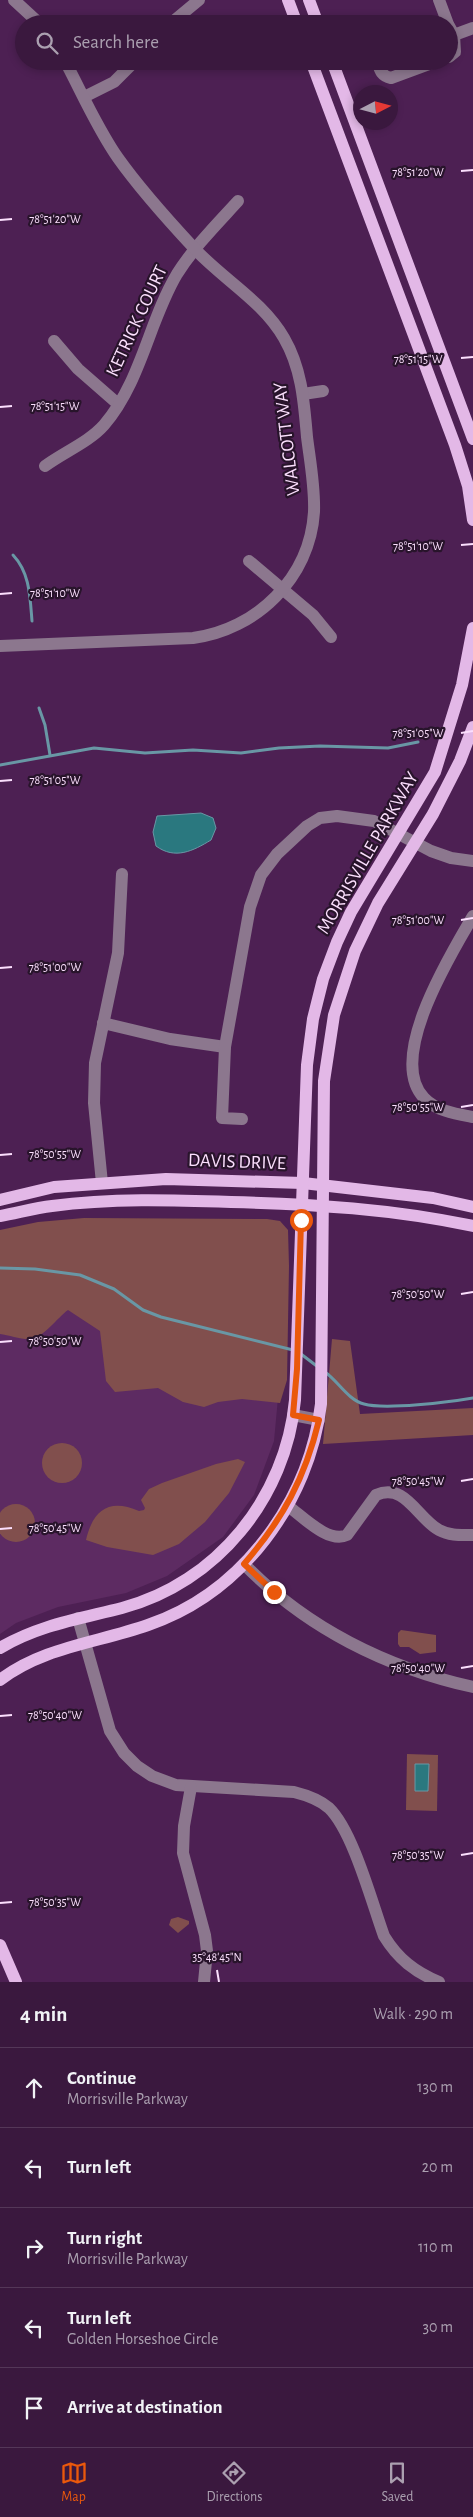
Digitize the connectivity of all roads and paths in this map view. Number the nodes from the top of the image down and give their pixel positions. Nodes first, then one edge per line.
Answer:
1 (14, 0) edge
2 (199, 0) edge
3 (288, 0) edge
4 (309, 0) edge
5 (439, 0) edge
6 (30, 15) edge
7 (181, 15) edge
8 (294, 15) edge
9 (315, 15) edge
10 (444, 15) edge
11 (458, 27) edge
12 (473, 28) edge
13 (70, 70) edge
14 (126, 70) edge
15 (314, 70) edge
16 (335, 70) edge
17 (380, 70) edge
18 (413, 70) edge
19 (84, 97) junction
20 (238, 201) dead end
21 (194, 249) junction
22 (54, 341) dead end
23 (323, 391) dead end
24 (303, 394) junction
25 (118, 404) junction
26 (473, 439) edge
27 (45, 466) dead end
28 (473, 520) edge
29 (249, 562) dead end
30 (283, 589) junction
31 (473, 628) edge
32 (331, 637) dead end
33 (0, 646) edge
34 (473, 727) edge
35 (400, 833) junction
36 (416, 844) junction
37 (473, 861) edge
38 (122, 874) dead end
39 (473, 916) edge
40 (103, 1023) junction
41 (225, 1047) junction
42 (473, 1117) edge
43 (242, 1119) dead end
44 (102, 1182) junction
45 (303, 1183) junction
46 (322, 1185) junction
47 (0, 1200) edge
48 (301, 1203) junction
49 (321, 1205) junction
50 (473, 1207) edge
51 (0, 1216) edge
52 (473, 1226) edge
53 (293, 1415) junction
54 (319, 1420) junction
55 (288, 1506) junction
56 (473, 1535) edge
57 (244, 1564) junction
58 (78, 1618) junction
59 (87, 1643) junction
60 (0, 1648) edge
61 (0, 1680) edge
62 (473, 1687) edge
63 (192, 1787) junction
64 (0, 1945) edge
65 (16, 1982) edge
66 (204, 1982) edge
67 (439, 1982) edge

1 - 6 street
2 - 7 street
3 - 8 main road
4 - 9 main road
5 - 10 street
11 - 12 street
13 - 19 street, WALCOTT WAY
14 - 19 street
15 - 28 main road
16 - 26 main road
17 - 18 street
19 - 21 street, WALCOTT WAY
20 - 21 street, KETRICK COURT
21 - 24 street, WALCOTT WAY
21 - 25 street, KETRICK COURT
22 - 25 street
23 - 24 street
24 - 30 street, WALCOTT WAY
25 - 27 street, KETRICK COURT
29 - 30 street
30 - 32 street
30 - 33 street, WALCOTT WAY
31 - 35 main road, MORRISVILLE PARKWAY
34 - 36 main road, MORRISVILLE PARKWAY
35 - 36 street
35 - 41 street
35 - 45 main road, MORRISVILLE PARKWAY
36 - 37 street
36 - 46 main road, MORRISVILLE PARKWAY
38 - 40 street
39 - 42 street
40 - 41 street
40 - 44 street
41 - 43 street
44 - 45 main road, DAVIS DRIVE
44 - 47 main road, DAVIS DRIVE
45 - 46 main road, DAVIS DRIVE
45 - 48 main road, MORRISVILLE PARKWAY
46 - 49 main road, MORRISVILLE PARKWAY
46 - 50 main road, DAVIS DRIVE
48 - 49 main road, DAVIS DRIVE
48 - 51 main road, DAVIS DRIVE
48 - 53 main road, MORRISVILLE PARKWAY
49 - 52 main road, DAVIS DRIVE
49 - 54 main road, MORRISVILLE PARKWAY
53 - 54 street
53 - 58 main road, MORRISVILLE PARKWAY
54 - 55 main road, MORRISVILLE PARKWAY
55 - 56 street
55 - 57 main road, MORRISVILLE PARKWAY
57 - 59 main road, MORRISVILLE PARKWAY
57 - 62 street
58 - 59 street
58 - 60 main road, MORRISVILLE PARKWAY
59 - 61 main road, MORRISVILLE PARKWAY
59 - 63 street
63 - 66 street
63 - 67 street
64 - 65 main road

